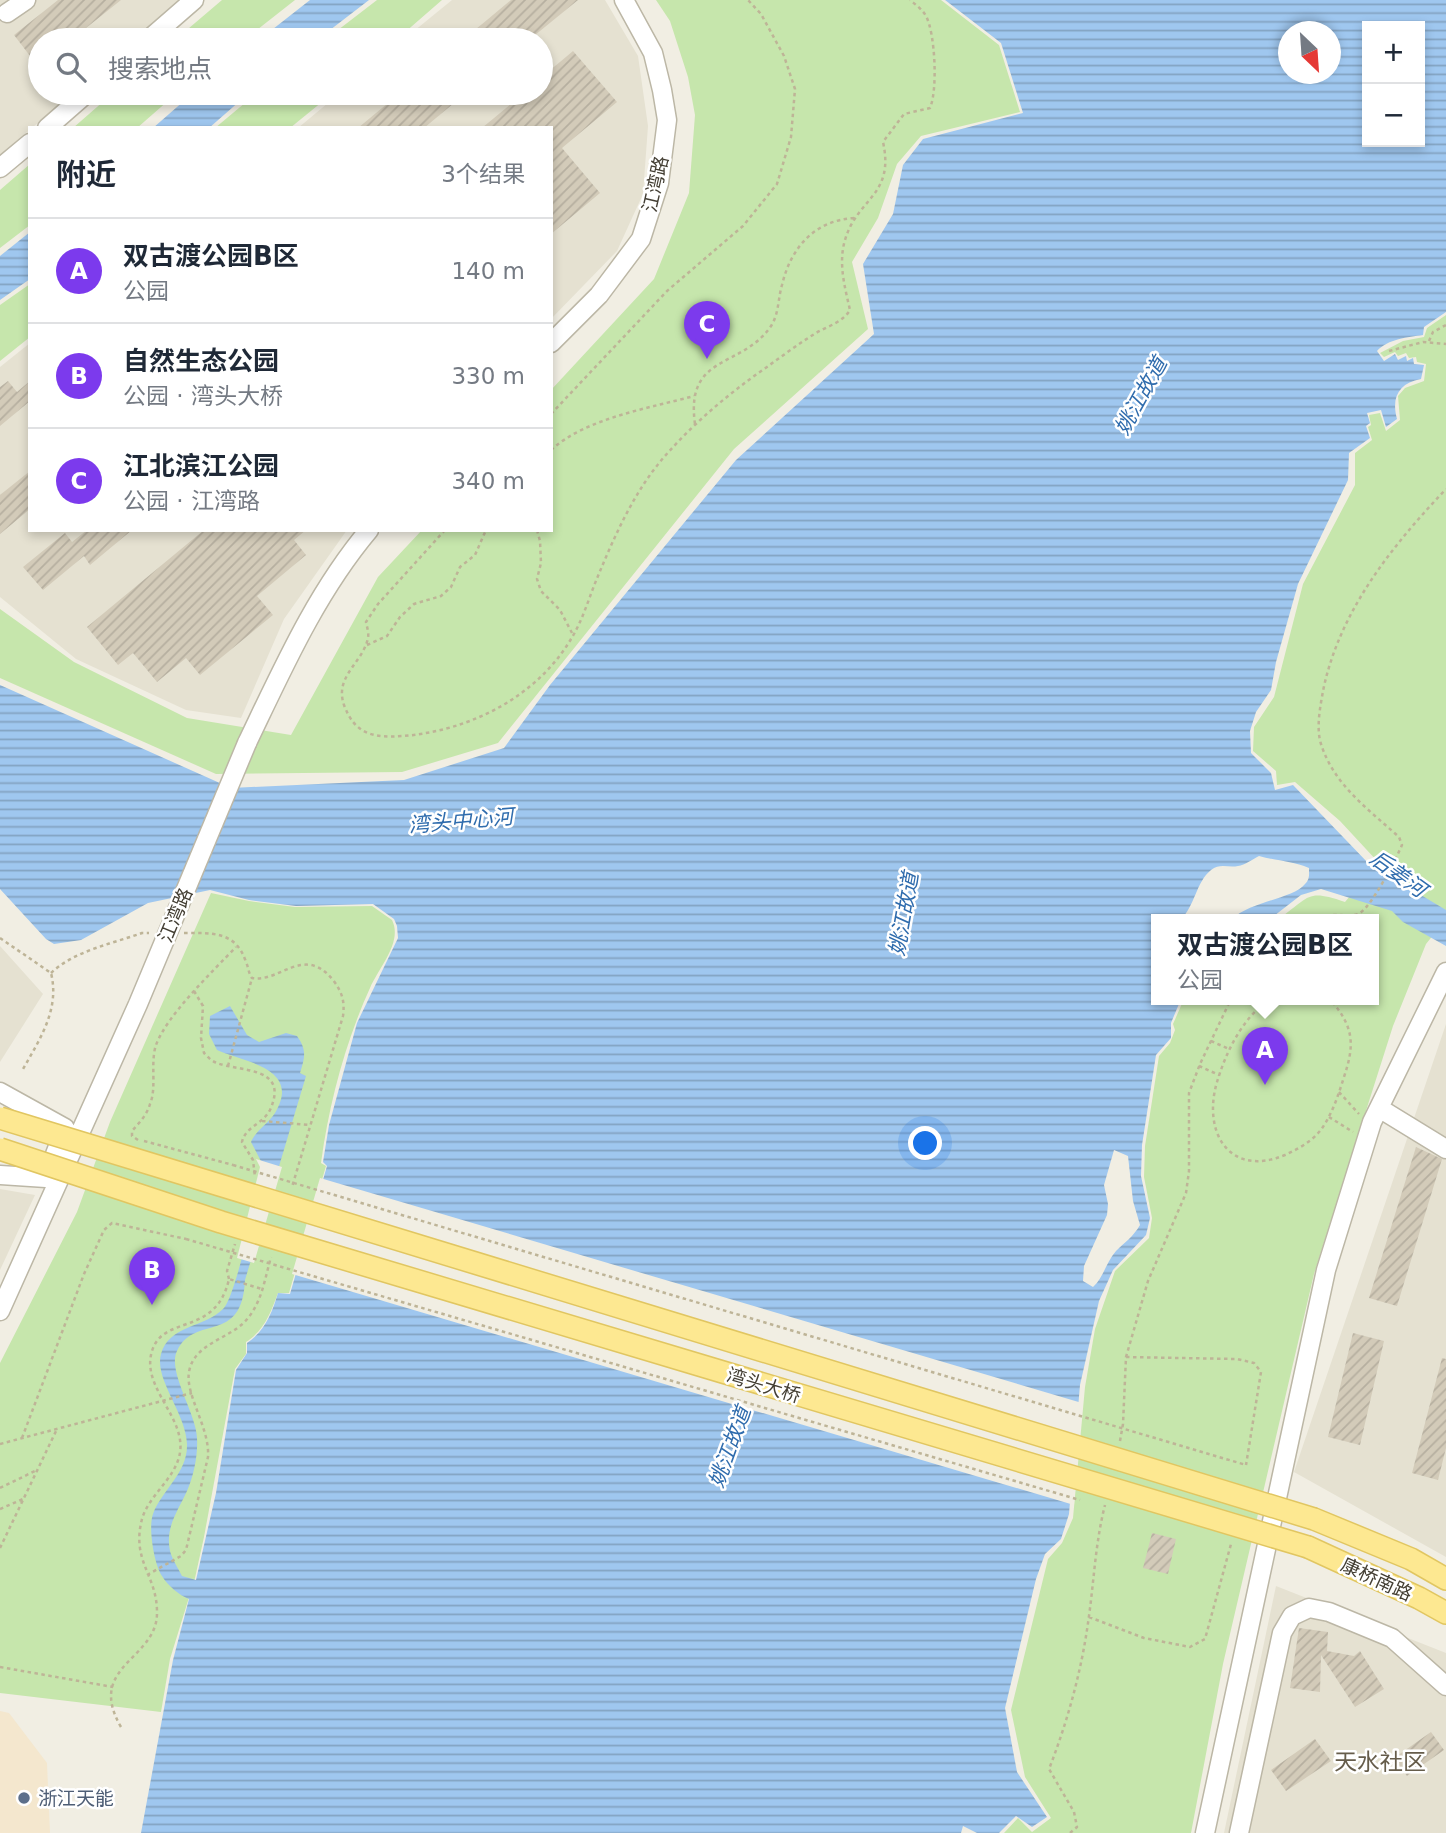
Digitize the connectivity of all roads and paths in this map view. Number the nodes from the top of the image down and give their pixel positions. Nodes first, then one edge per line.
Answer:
1 (26, 0) edge
2 (624, 0) edge
3 (748, 0) edge
4 (910, 0) edge
5 (190, 1) edge
6 (7, 13) dead end
7 (161, 28) edge
8 (73, 105) edge
9 (49, 126) edge
10 (28, 144) edge
11 (0, 168) edge
12 (855, 218) junction
13 (1446, 325) edge
14 (553, 341) edge
15 (1429, 342) junction
16 (1446, 344) edge
17 (1389, 351) dead end
18 (694, 396) junction
19 (553, 412) edge
20 (695, 424) junction
21 (553, 449) edge
22 (1446, 489) edge
23 (367, 532) edge
24 (443, 532) edge
25 (485, 532) edge
26 (538, 532) edge
27 (573, 635) junction
28 (365, 645) junction
29 (1358, 914) edge
30 (166, 934) junction
31 (0, 938) edge
32 (236, 946) junction
33 (1446, 972) edge
34 (51, 973) junction
35 (253, 978) junction
36 (194, 991) junction
37 (1228, 1005) edge
38 (1264, 1005) edge
39 (1335, 1005) edge
40 (1211, 1041) junction
41 (1229, 1049) junction
42 (228, 1066) junction
43 (1199, 1066) junction
44 (23, 1069) dead end
45 (1220, 1075) junction
46 (0, 1092) edge
47 (1339, 1092) junction
48 (1379, 1108) junction
49 (1329, 1117) junction
50 (0, 1118) edge
51 (261, 1121) junction
52 (310, 1125) junction
53 (1368, 1134) junction
54 (0, 1149) edge
55 (1446, 1149) edge
56 (0, 1175) edge
57 (243, 1188) junction
58 (291, 1188) dead end
59 (230, 1229) junction
60 (273, 1251) dead end
61 (231, 1280) junction
62 (262, 1289) junction
63 (0, 1311) edge
64 (1126, 1357) junction
65 (192, 1393) junction
66 (165, 1402) junction
67 (57, 1429) junction
68 (22, 1438) junction
69 (0, 1444) edge
70 (1117, 1450) dead end
71 (37, 1470) junction
72 (0, 1488) edge
73 (24, 1498) junction
74 (1085, 1501) dead end
75 (1105, 1501) dead end
76 (1098, 1505) dead end
77 (0, 1508) edge
78 (1111, 1509) dead end
79 (1314, 1519) joint
80 (1231, 1544) dead end
81 (1308, 1547) joint
82 (0, 1548) edge
83 (148, 1575) junction
84 (1446, 1579) edge
85 (1446, 1612) edge
86 (1089, 1617) junction
87 (0, 1668) edge
88 (1446, 1686) edge
89 (113, 1687) junction
90 (121, 1727) dead end
91 (1070, 1833) edge
92 (1205, 1833) edge
93 (1239, 1833) edge

1 - 6 street
2 - 14 street, 江湾路
3 - 19 path
4 - 12 path
5 - 7 street
8 - 9 street
10 - 11 street
12 - 18 path
12 - 20 path
13 - 15 path
15 - 16 path
15 - 17 path
18 - 20 path
18 - 21 path
20 - 27 path
22 - 29 path
23 - 30 street, 江湾路, bridge
24 - 28 path
25 - 28 path
26 - 27 path
27 - 28 path
30 - 32 path
30 - 34 path
30 - 63 street, 江湾路
31 - 34 path
32 - 35 path
32 - 36 path
33 - 48 street
34 - 44 path
35 - 42 path
35 - 52 path
36 - 42 path
36 - 64 path, bridge
37 - 40 path
38 - 41 path
39 - 47 path
40 - 41 path
40 - 43 path
41 - 45 path
42 - 51 path
43 - 45 path
43 - 64 path
45 - 49 path
46 - 56 street
47 - 49 path
47 - 53 path
48 - 53 street
48 - 55 street
49 - 53 path
50 - 57 main road, 湾头大桥, bridge
51 - 52 path
51 - 57 path
52 - 58 path
53 - 92 street
54 - 59 main road, 湾头大桥, bridge
57 - 79 main road, 湾头大桥, bridge
59 - 61 path
59 - 81 main road, 湾头大桥, bridge
60 - 62 path
61 - 62 path
61 - 66 path
62 - 65 path
64 - 70 path
65 - 66 path
65 - 83 path
66 - 67 path
66 - 83 path
67 - 68 path
67 - 71 path
68 - 69 path
68 - 74 path, bridge
71 - 72 path
71 - 73 path
73 - 77 path
73 - 82 path
75 - 86 path
76 - 78 path
79 - 84 main road, 康桥南路
80 - 86 path
81 - 85 main road, 康桥南路
83 - 89 path
86 - 91 path
87 - 89 path
88 - 93 street
89 - 90 path

